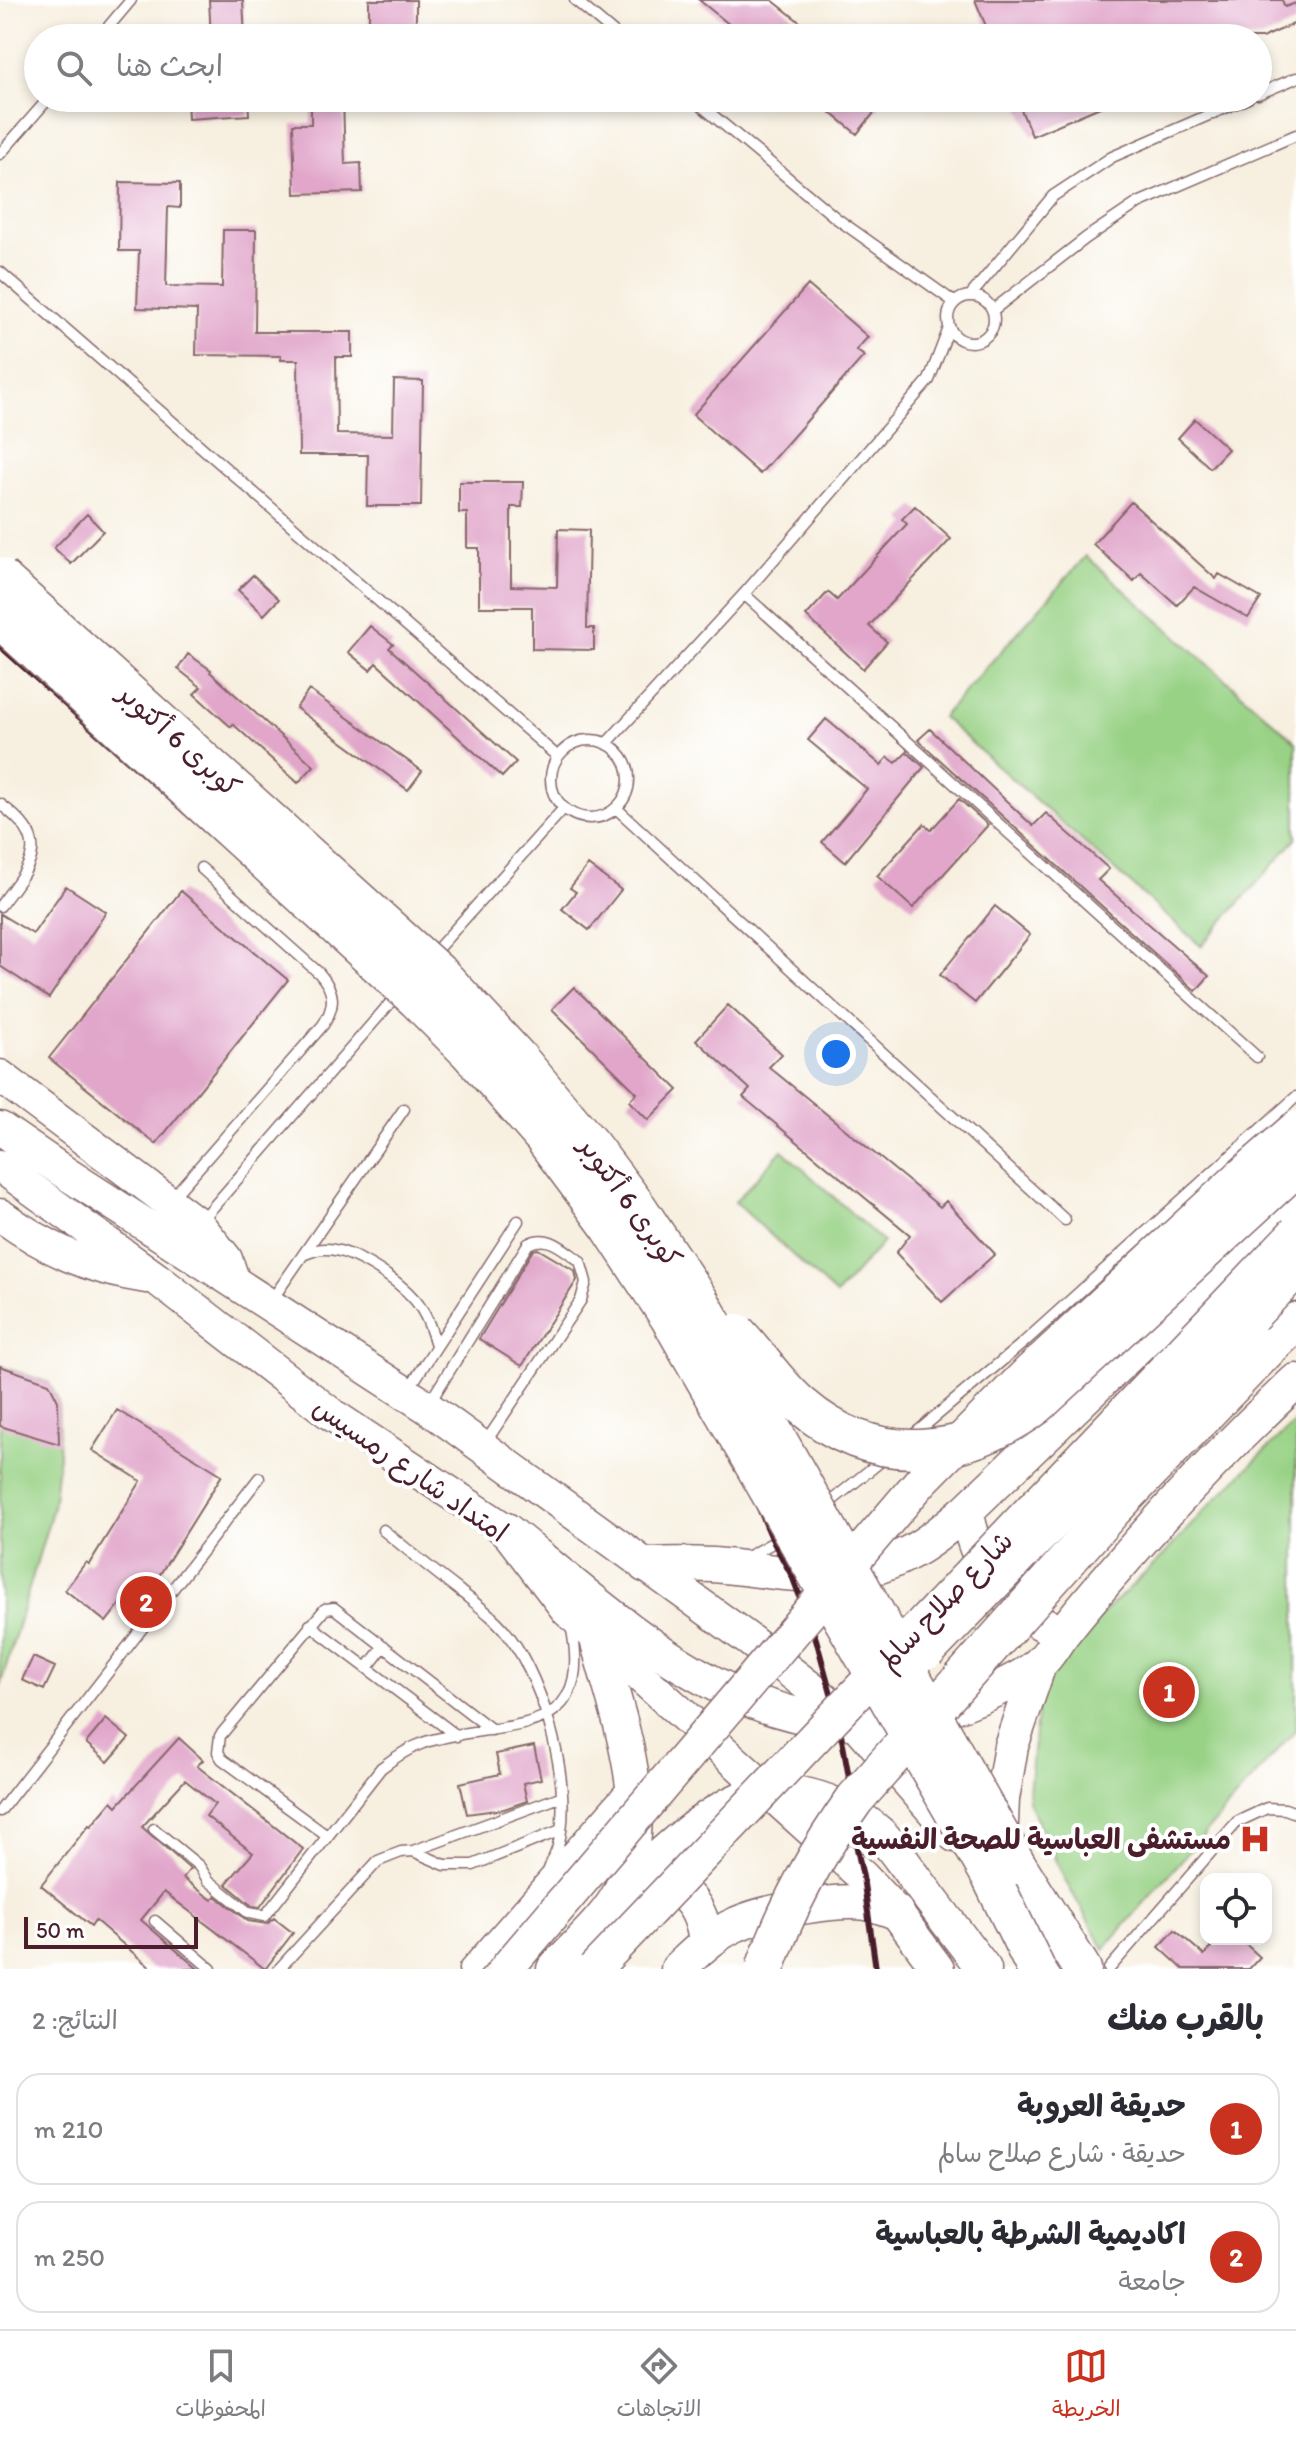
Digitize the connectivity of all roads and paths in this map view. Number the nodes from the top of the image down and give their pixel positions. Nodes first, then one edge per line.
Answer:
1 (131, 0) edge
2 (575, 0) edge
3 (111, 24) edge
4 (603, 24) edge
5 (1296, 78) edge
6 (1272, 88) edge
7 (37, 112) edge
8 (709, 112) edge
9 (1216, 112) edge
10 (1296, 135) edge
11 (0, 154) edge
12 (0, 272) edge
13 (971, 295) junction
14 (954, 302) junction
15 (993, 310) junction
16 (949, 328) junction
17 (0, 577) edge
18 (744, 594) junction
19 (0, 619) edge
20 (607, 743) junction
21 (558, 757) junction
22 (0, 804) edge
23 (564, 808) junction
24 (616, 808) junction
25 (201, 868) dead end
26 (0, 906) edge
27 (1257, 1057) dead end
28 (0, 1076) edge
29 (1296, 1097) edge
30 (404, 1109) dead end
31 (0, 1128) edge
32 (1296, 1128) edge
33 (0, 1166) edge
34 (1296, 1167) edge
35 (1296, 1194) edge
36 (169, 1201) junction
37 (0, 1215) edge
38 (1065, 1220) dead end
39 (518, 1221) dead end
40 (198, 1224) junction
41 (1296, 1232) edge
42 (305, 1254) junction
43 (1296, 1271) edge
44 (157, 1279) junction
45 (234, 1282) junction
46 (701, 1303) junction
47 (268, 1305) junction
48 (1282, 1335) edge
49 (436, 1345) junction
50 (1296, 1381) edge
51 (416, 1400) junction
52 (482, 1447) junction
53 (259, 1478) dead end
54 (966, 1511) junction
55 (383, 1530) dead end
56 (506, 1530) junction
57 (645, 1565) junction
58 (729, 1567) junction
59 (568, 1611) junction
60 (310, 1625) junction
61 (1062, 1633) junction
62 (597, 1639) junction
63 (384, 1646) junction
64 (1039, 1664) junction
65 (367, 1668) junction
66 (547, 1717) junction
67 (857, 1724) junction
68 (492, 1730) junction
69 (457, 1736) junction
70 (634, 1781) junction
71 (770, 1793) junction
72 (560, 1797) junction
73 (0, 1811) edge
74 (1296, 1813) edge
75 (154, 1829) dead end
76 (561, 1830) junction
77 (327, 1836) junction
78 (413, 1851) junction
79 (543, 1885) junction
80 (998, 1885) junction
81 (620, 1892) junction
82 (896, 1912) junction
83 (155, 1921) dead end
84 (706, 1943) junction
85 (211, 1969) edge
86 (279, 1969) edge
87 (469, 1969) edge
88 (506, 1969) edge
89 (554, 1969) edge
90 (594, 1969) edge
91 (622, 1969) edge
92 (678, 1969) edge
93 (765, 1969) edge
94 (938, 1969) edge
95 (984, 1969) edge
96 (1036, 1969) edge
97 (1076, 1969) edge
98 (1082, 1969) edge
99 (1109, 1969) edge

1 - 3 lane
2 - 4 lane
5 - 6 lane
7 - 11 lane
8 - 14 lane
9 - 13 lane
10 - 15 lane
12 - 21 lane
13 - 14 lane
13 - 15 lane
14 - 16 lane
15 - 16 lane
16 - 18 lane
17 - 46 highway, كوبرى 6 أكتوبر, bridge
18 - 20 lane
18 - 27 lane
19 - 96 highway, كوبرى 6 أكتوبر, bridge
20 - 21 lane
20 - 24 lane
21 - 23 lane
22 - 26 lane
23 - 24 lane
23 - 40 lane
24 - 38 lane
25 - 36 lane
28 - 36 main road, امتداد شارع رمسيس
29 - 58 lane
30 - 42 lane
31 - 45 main road, امتداد شارع رمسيس
32 - 88 highway, bridge
33 - 44 main road
34 - 46 highway, bridge
35 - 54 highway
36 - 40 main road, امتداد شارع رمسيس
37 - 44 main road, امتداد شارع رمسيس
39 - 49 lane
40 - 45 main road, امتداد شارع رمسيس
41 - 90 highway, شارع صلاح سالم, bridge
42 - 47 lane
42 - 49 lane
43 - 91 highway, شارع صلاح سالم, bridge
44 - 56 main road, امتداد شارع رمسيس
45 - 47 main road, امتداد شارع رمسيس
46 - 98 highway, كوبرى 6 أكتوبر, bridge
47 - 51 main road, امتداد شارع رمسيس
48 - 93 highway, bridge
49 - 51 lane
50 - 61 highway
51 - 52 main road, امتداد شارع رمسيس
51 - 52 lane
52 - 57 main road, امتداد شارع رمسيس
53 - 73 lane
54 - 58 highway
54 - 61 highway
55 - 66 lane
56 - 59 main road, امتداد شارع رمسيس
56 - 67 highway
57 - 58 highway
57 - 67 main road, امتداد شارع رمسيس
59 - 62 main road, امتداد شارع رمسيس
59 - 66 lane
60 - 63 lane
60 - 65 lane
60 - 77 lane
61 - 64 highway
62 - 70 highway
62 - 71 main road, امتداد شارع رمسيس
63 - 65 lane
63 - 68 lane
64 - 67 highway
64 - 80 highway
65 - 69 lane
66 - 68 lane
66 - 72 lane
67 - 80 main road, امتداد شارع رمسيس
68 - 69 lane
69 - 77 lane
70 - 79 street
70 - 81 highway
71 - 81 highway
71 - 82 main road, امتداد شارع رمسيس
71 - 95 highway
72 - 76 lane
72 - 78 lane
74 - 99 lane
75 - 77 lane
76 - 78 lane
76 - 79 lane
78 - 86 lane
79 - 87 street
80 - 97 main road, امتداد شارع رمسيس
81 - 84 highway
81 - 89 highway
82 - 84 highway
82 - 94 main road, امتداد شارع رمسيس
83 - 85 lane
84 - 92 highway

